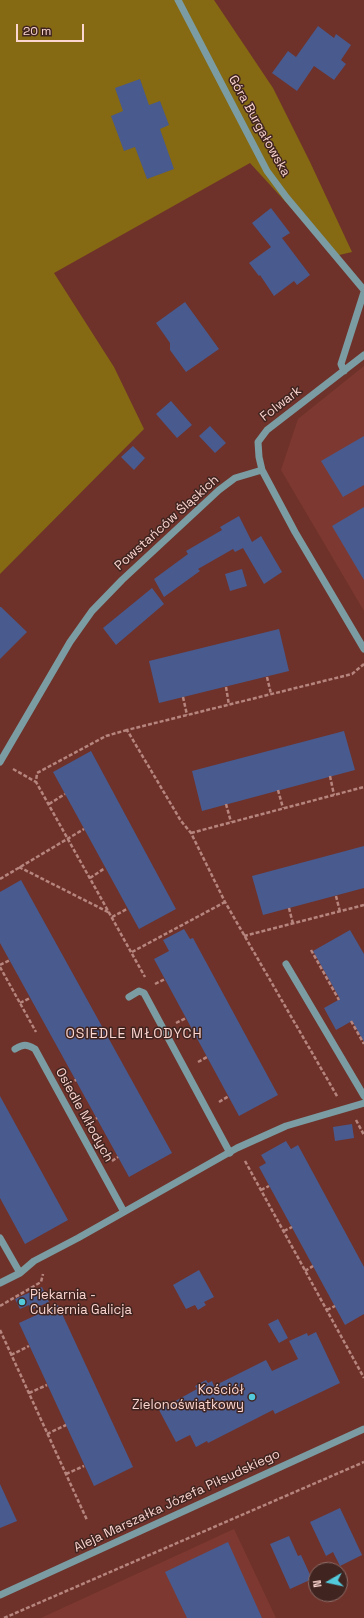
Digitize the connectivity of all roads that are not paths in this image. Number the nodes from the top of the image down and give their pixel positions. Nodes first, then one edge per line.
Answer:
1 (178, 0) edge
2 (364, 291) edge
3 (364, 355) edge
4 (344, 371) junction
5 (262, 470) junction
6 (364, 649) edge
7 (0, 762) edge
8 (286, 964) dead end
9 (129, 997) dead end
10 (15, 1049) dead end
11 (364, 1096) edge
12 (364, 1103) edge
13 (230, 1153) junction
14 (124, 1212) junction
15 (0, 1238) edge
16 (20, 1273) junction
17 (0, 1284) edge
18 (364, 1429) edge
19 (0, 1595) edge

1 - 2 street, Góra Burgałowska
2 - 4 street
3 - 4 street, Folwark
4 - 5 street, Folwark
5 - 6 street
5 - 7 street, Powstańców Śląskich
8 - 11 street
9 - 13 street
10 - 14 street, Osiedle Młodych
12 - 13 street
13 - 14 street
14 - 16 street
15 - 16 street
16 - 17 street
18 - 19 street, Aleja Marszałka Józefa Piłsudskiego

